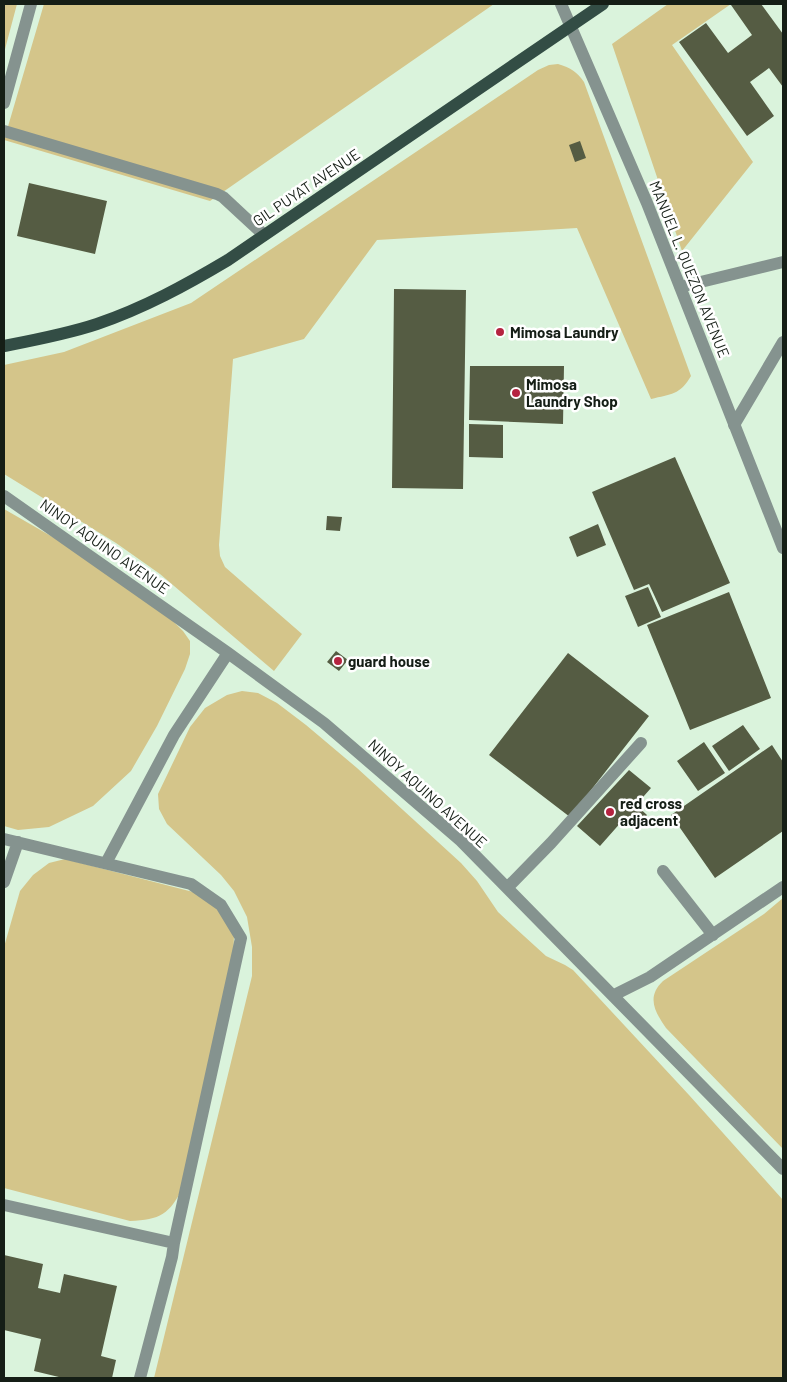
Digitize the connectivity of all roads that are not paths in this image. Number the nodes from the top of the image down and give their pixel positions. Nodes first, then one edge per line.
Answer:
1 (31, 4) edge
2 (561, 4) edge
3 (603, 4) edge
4 (570, 26) junction
5 (4, 103) edge
6 (4, 131) edge
7 (264, 235) junction
8 (783, 262) edge
9 (680, 287) junction
10 (783, 342) edge
11 (4, 346) edge
12 (734, 425) junction
13 (4, 496) edge
14 (783, 548) edge
15 (228, 653) junction
16 (641, 742) dead end
17 (4, 839) edge
18 (18, 842) junction
19 (106, 863) junction
20 (663, 871) dead end
21 (4, 882) edge
22 (783, 887) edge
23 (507, 888) junction
24 (712, 935) junction
25 (614, 995) junction
26 (783, 1169) edge
27 (4, 1206) edge
28 (174, 1243) junction
29 (140, 1378) edge

1 - 5 street
2 - 4 street, MANUEL L. QUEZON AVENUE
3 - 4 main road, GIL PUYAT AVENUE
4 - 7 main road, GIL PUYAT AVENUE
4 - 9 street, MANUEL L. QUEZON AVENUE
6 - 7 street
7 - 11 main road, GIL PUYAT AVENUE
8 - 9 street
9 - 12 street, MANUEL L. QUEZON AVENUE
10 - 12 street
12 - 14 street, MANUEL L. QUEZON AVENUE
13 - 15 street, NINOY AQUINO AVENUE
15 - 19 street
15 - 23 street, NINOY AQUINO AVENUE
16 - 23 street
17 - 18 street
18 - 19 street
18 - 21 street
19 - 28 street
20 - 24 street
22 - 24 street
23 - 25 street, NINOY AQUINO AVENUE
24 - 25 street
25 - 26 street, NINOY AQUINO AVENUE
27 - 28 street
28 - 29 street

